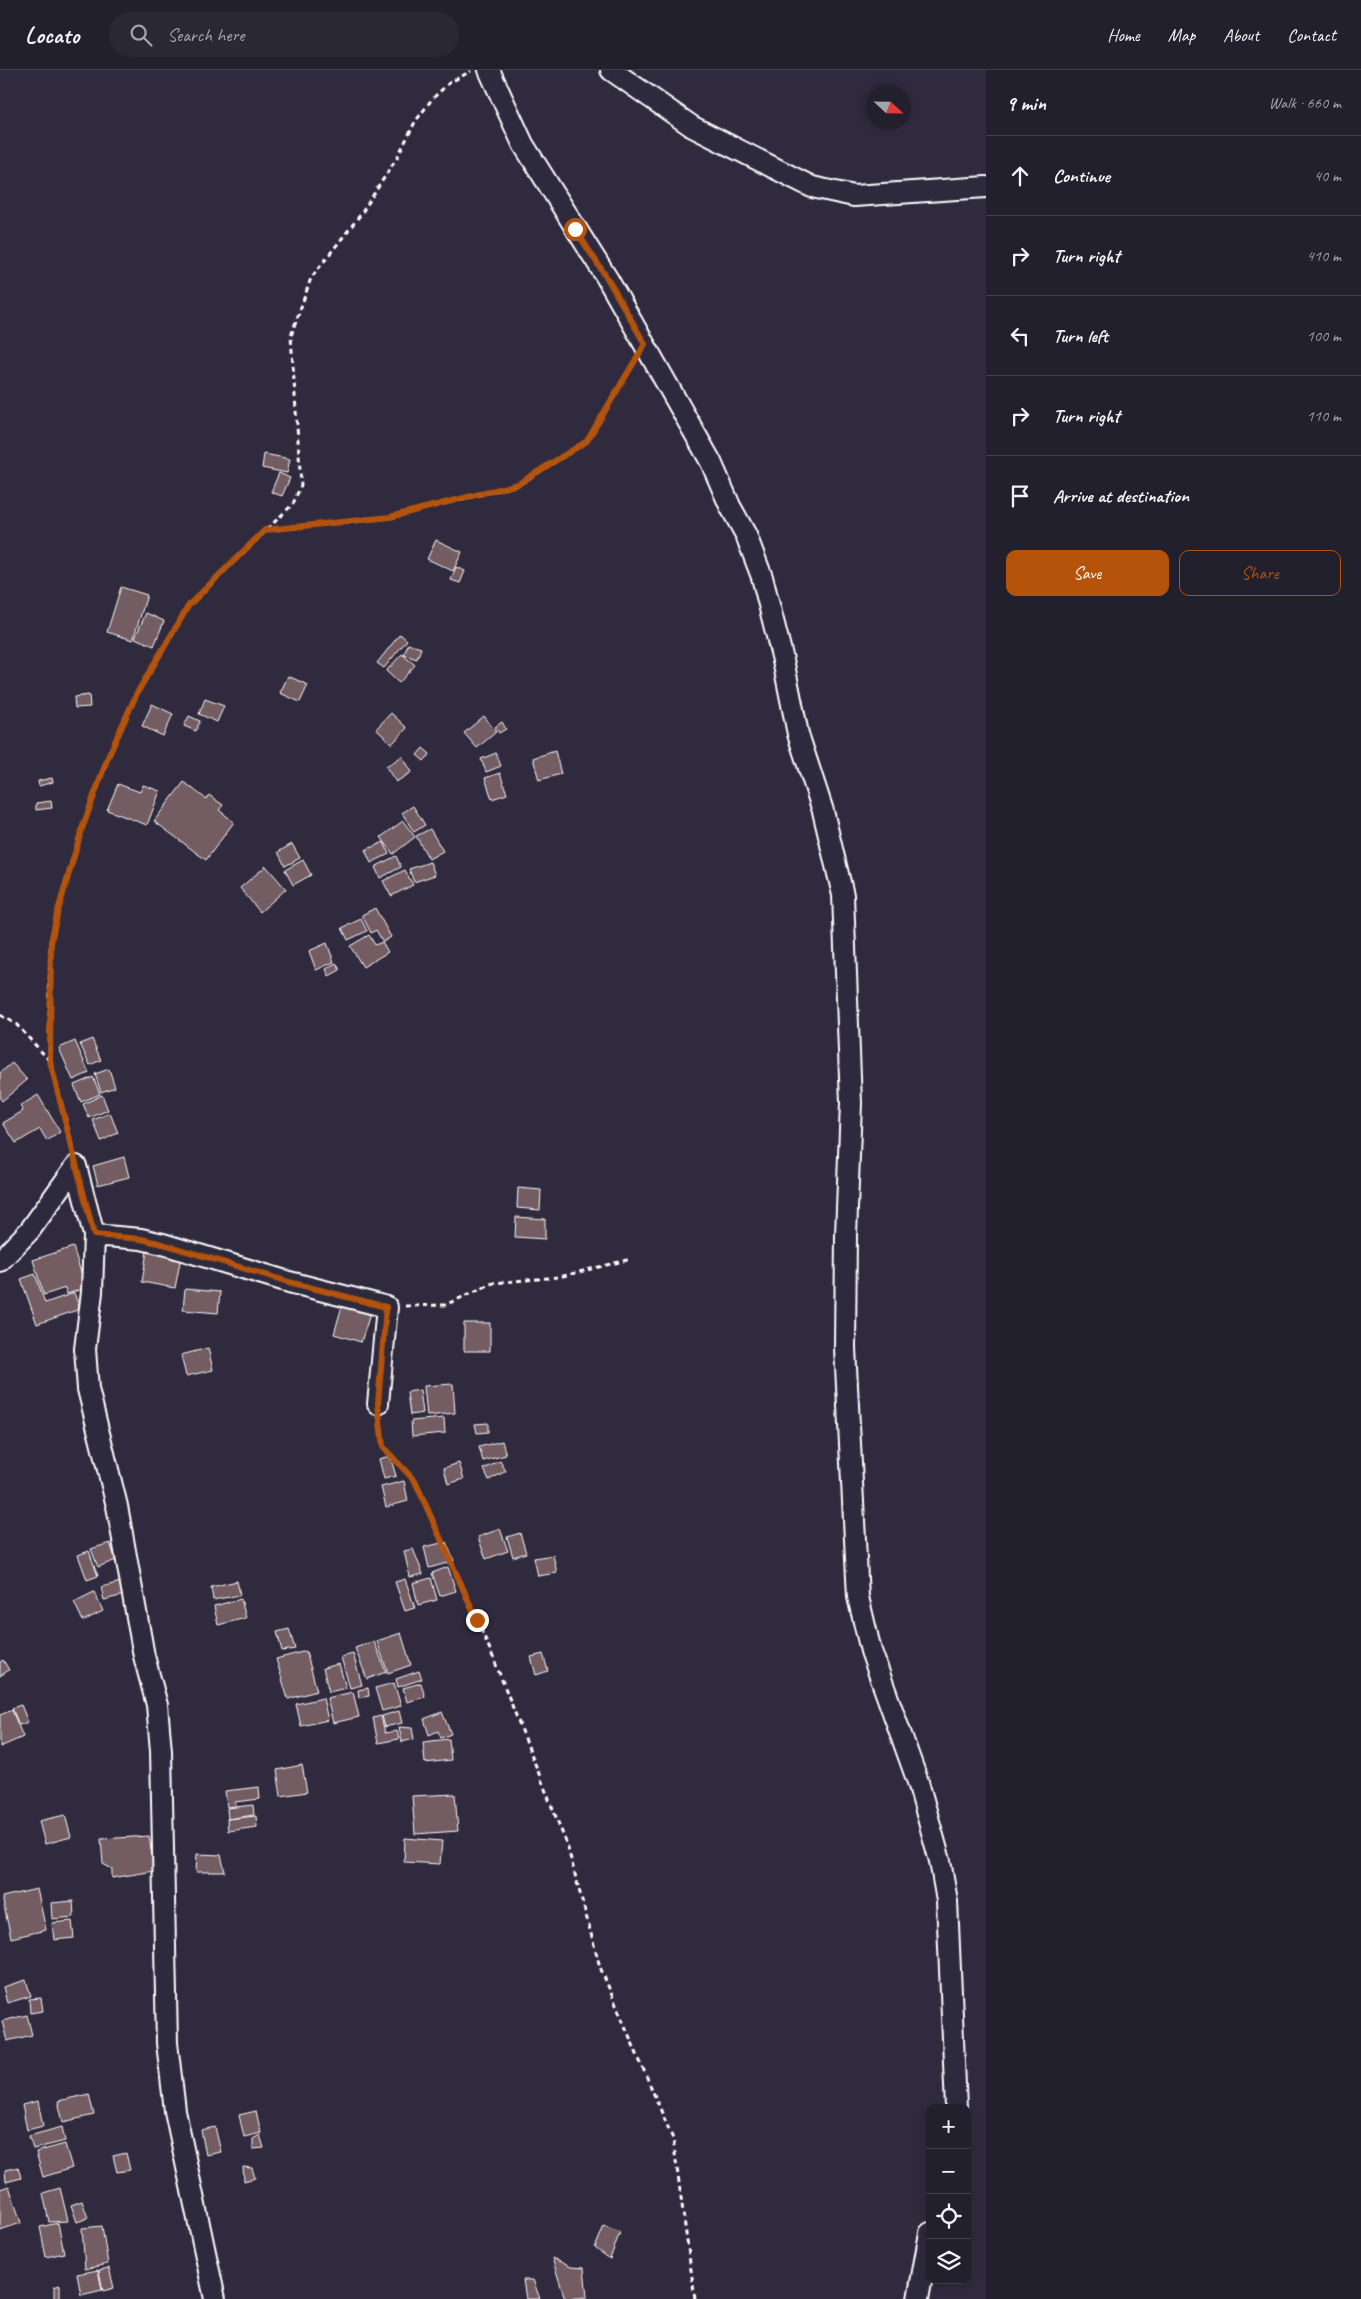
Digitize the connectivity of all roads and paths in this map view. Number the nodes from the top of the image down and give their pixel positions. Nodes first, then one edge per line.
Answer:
1 (474, 70) edge
2 (489, 70) edge
3 (611, 70) edge
4 (986, 187) edge
5 (645, 344) junction
6 (265, 530) junction
7 (0, 1015) edge
8 (50, 1061) junction
9 (76, 1166) junction
10 (94, 1235) junction
11 (631, 1259) dead end
12 (0, 1261) edge
13 (386, 1307) junction
14 (378, 1404) joint
15 (956, 2104) edge
16 (929, 2239) edge
17 (215, 2299) edge
18 (695, 2299) edge
19 (918, 2299) edge

1 - 6 path
2 - 5 street
3 - 4 street
5 - 6 path
5 - 15 street
6 - 8 path
7 - 8 path
8 - 9 path
9 - 10 street
9 - 12 street
10 - 13 street
10 - 17 street
11 - 13 path
13 - 14 street
14 - 18 path
16 - 19 street

